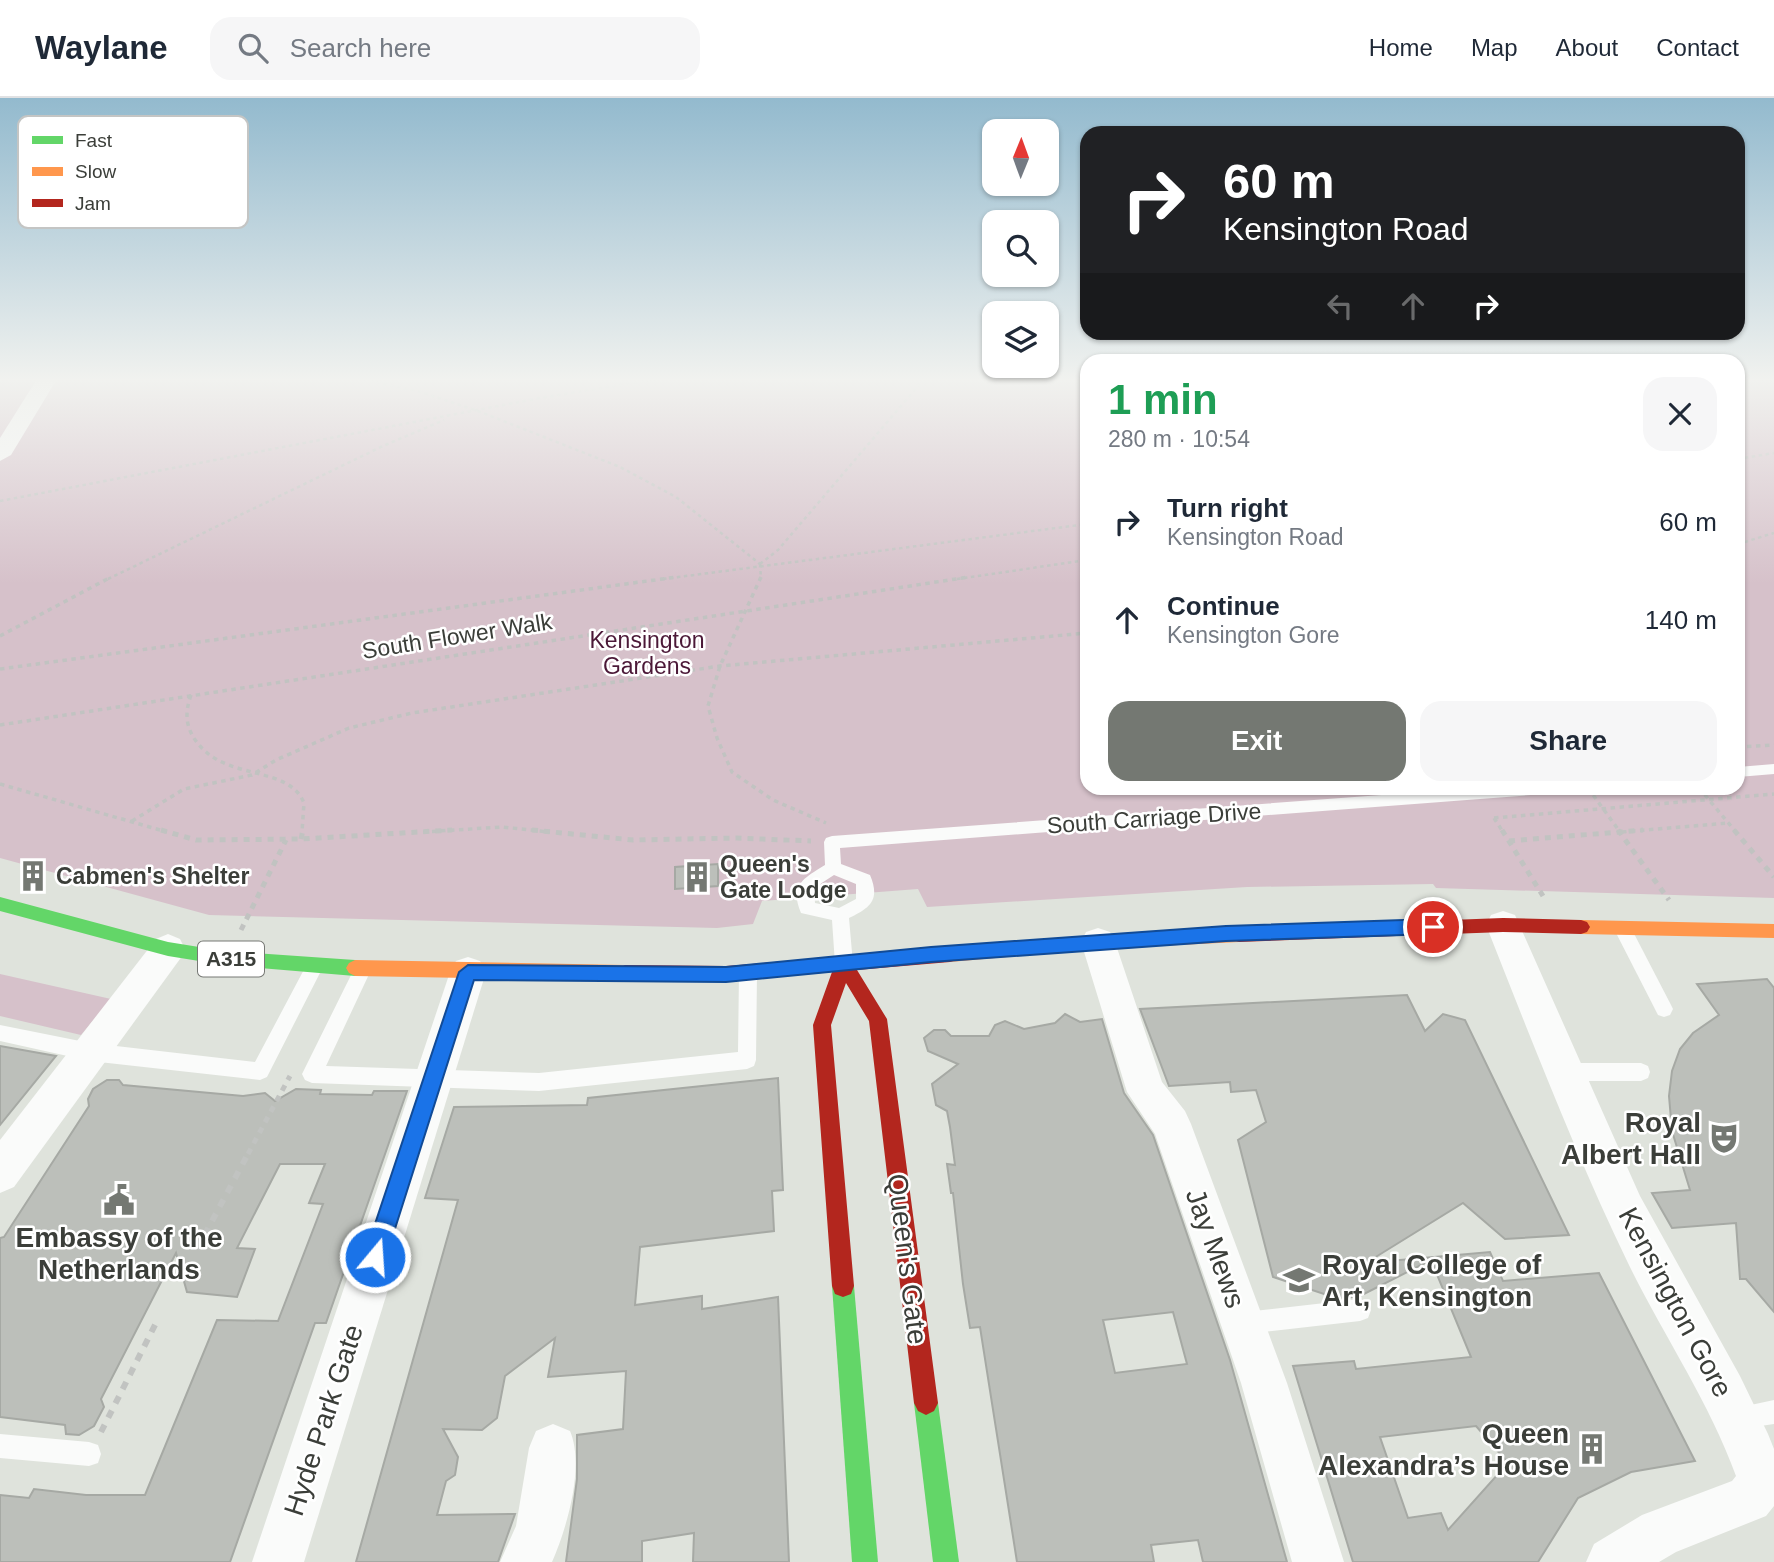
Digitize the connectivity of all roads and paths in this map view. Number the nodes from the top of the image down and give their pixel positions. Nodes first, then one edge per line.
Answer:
1 (285, 447) edge
2 (380, 447) edge
3 (570, 447) edge
4 (866, 447) edge
5 (1774, 453) edge
6 (1745, 458) edge
7 (0, 501) edge
8 (1080, 525) edge
9 (1774, 533) edge
10 (1745, 542) edge
11 (1080, 561) edge
12 (760, 564) junction
13 (747, 608) junction
14 (1080, 634) edge
15 (0, 636) edge
16 (720, 666) junction
17 (0, 670) edge
18 (191, 695) junction
19 (0, 725) edge
20 (1774, 745) edge
21 (1745, 747) edge
22 (1774, 769) edge
23 (1745, 771) edge
24 (252, 775) junction
25 (0, 784) edge
26 (1774, 794) edge
27 (1452, 795) edge
28 (1593, 795) edge
29 (1705, 795) edge
30 (1710, 800) junction
31 (1604, 809) junction
32 (1494, 818) dead end
33 (131, 821) junction
34 (1728, 823) junction
35 (1499, 825) dead end
36 (1620, 832) junction
37 (302, 839) junction
38 (286, 840) junction
39 (1509, 841) junction
40 (832, 842) junction
41 (833, 868) junction
42 (1774, 877) edge
43 (1538, 889) dead end
44 (1666, 894) dead end
45 (0, 904) edge
46 (840, 915) junction
47 (1503, 925) junction
48 (1623, 929) junction
49 (1774, 931) edge
50 (1098, 942) junction
51 (167, 948) junction
52 (224, 958) junction
53 (844, 964) junction
54 (314, 967) junction
55 (362, 970) junction
56 (468, 972) junction
57 (748, 972) junction
58 (1664, 1009) dead end
59 (0, 1033) edge
60 (90, 1052) junction
61 (1564, 1072) junction
62 (1641, 1072) dead end
63 (290, 1076) dead end
64 (432, 1079) junction
65 (0, 1173) edge
66 (197, 1250) dead end
67 (1360, 1310) dead end
68 (159, 1319) dead end
69 (1242, 1323) junction
70 (1756, 1415) edge
71 (0, 1446) edge
72 (553, 1448) dead end
73 (89, 1454) joint
74 (278, 1562) edge
75 (526, 1562) edge
76 (865, 1562) edge
77 (946, 1562) edge
78 (1318, 1562) edge
79 (1612, 1562) edge

1 - 7 path
2 - 15 path
3 - 12 path
4 - 12 path
5 - 6 path
8 - 12 path
9 - 10 path
11 - 13 path, South Flower Walk
12 - 13 path
12 - 17 path
13 - 16 path
13 - 18 path, South Flower Walk
14 - 16 path
16 - 24 path
16 - 40 path
18 - 19 path, South Flower Walk
18 - 24 path
20 - 21 path
22 - 23 lane
24 - 33 path
24 - 37 path
25 - 33 path
26 - 30 path
27 - 40 lane, South Carriage Drive
28 - 31 path
29 - 30 path
30 - 31 path
30 - 34 path
31 - 32 path
31 - 36 path
33 - 38 path
34 - 36 path
34 - 42 path
35 - 39 path
36 - 39 path
36 - 44 path
37 - 38 path
37 - 40 path
38 - 52 path
39 - 43 path
40 - 41 lane
41 - 46 lane
41 - 46 lane
45 - 51 main road, A315
46 - 53 lane, Queen's Gate
47 - 48 main road, A315
47 - 50 main road, A315
47 - 61 street, Kensington Gore
48 - 49 main road, A315
48 - 58 lane
50 - 53 main road, A315
50 - 69 street, Jay Mews
51 - 52 main road, A315
51 - 60 street
52 - 54 main road, A315
53 - 57 main road, A315
53 - 76 main road, Queen's Gate
53 - 77 main road, Queen's Gate
54 - 55 main road, A315
54 - 60 lane
55 - 56 main road, A315
55 - 64 lane
56 - 57 main road, A315
56 - 64 street, Hyde Park Gate
57 - 64 lane
59 - 60 lane
60 - 65 street
61 - 62 lane
61 - 70 street, Kensington Gore
63 - 66 path
64 - 74 street, Hyde Park Gate
67 - 69 lane
68 - 73 path
69 - 78 street, Jay Mews
70 - 79 street, Kensington Gore
71 - 73 lane
72 - 75 street

